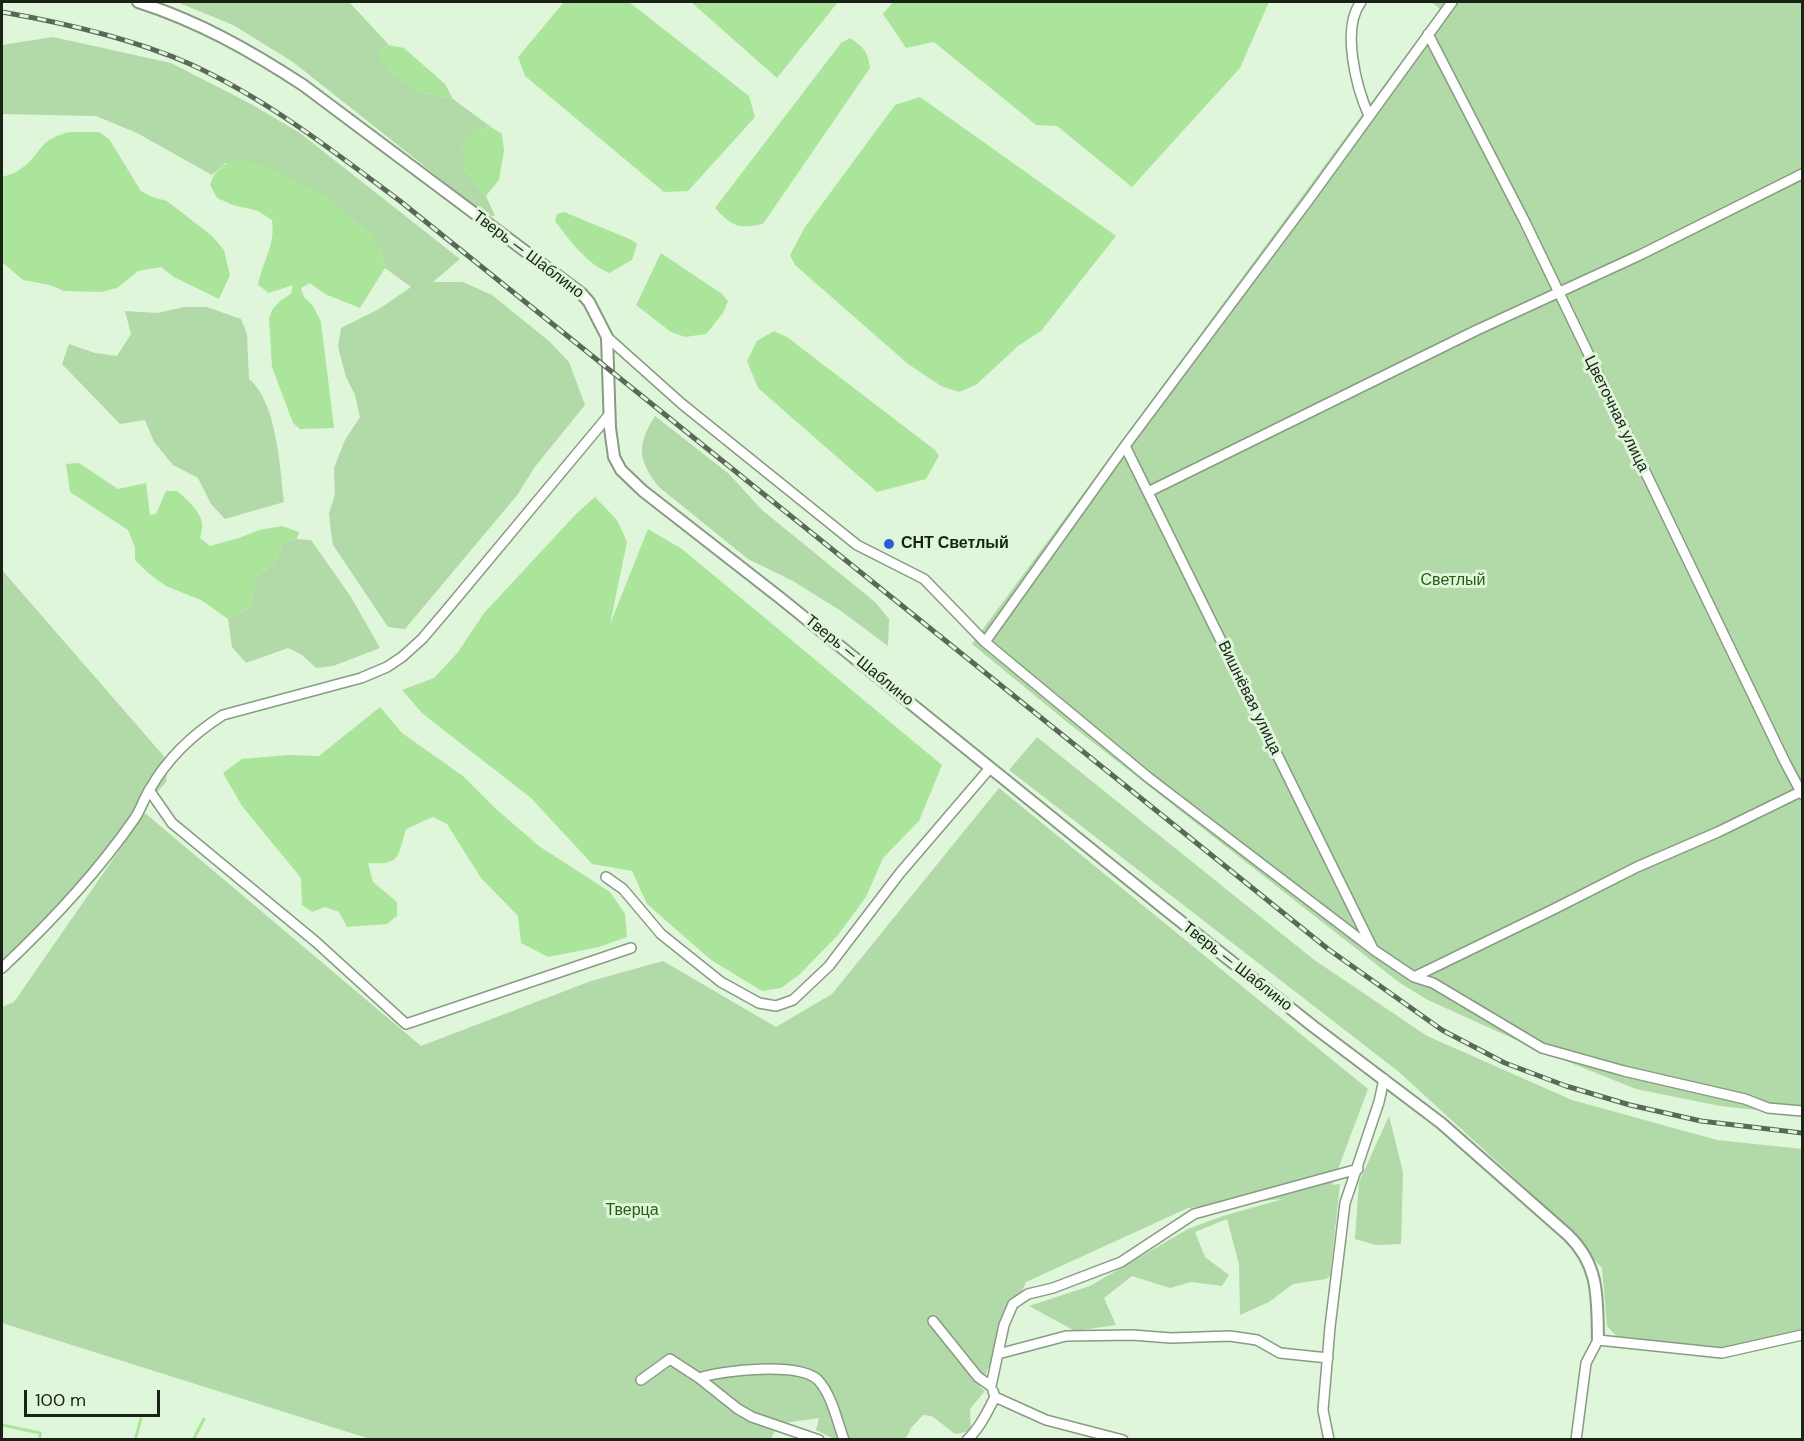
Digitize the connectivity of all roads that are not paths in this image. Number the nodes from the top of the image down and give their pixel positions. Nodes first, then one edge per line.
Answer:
1 (138, 2) edge
2 (1361, 2) edge
3 (1452, 2) edge
4 (1428, 33) junction
5 (1369, 116) junction
6 (1803, 174) edge
7 (1558, 293) junction
8 (607, 337) junction
9 (609, 415) junction
10 (1125, 446) junction
11 (1148, 492) junction
12 (986, 642) junction
13 (990, 768) junction
14 (149, 790) junction
15 (1802, 792) edge
16 (606, 877) dead end
17 (631, 948) dead end
18 (1374, 950) junction
19 (2, 968) edge
20 (1414, 977) junction
21 (1384, 1079) junction
22 (1803, 1111) edge
23 (1358, 1169) junction
24 (933, 1321) dead end
25 (1803, 1335) edge
26 (1598, 1340) junction
27 (998, 1354) junction
28 (1328, 1358) junction
29 (699, 1377) junction
30 (641, 1380) dead end
31 (991, 1386) junction
32 (995, 1397) junction
33 (819, 1440) edge
34 (844, 1440) edge
35 (967, 1440) edge
36 (1123, 1440) edge
37 (1329, 1440) edge
38 (1576, 1440) edge

1 - 8 street, Тверь — Шаблино
2 - 5 street
3 - 4 street
4 - 5 street
4 - 7 street, Цветочная улица
5 - 10 street
6 - 7 street
7 - 11 street
7 - 15 street, Цветочная улица
8 - 9 street, Тверь — Шаблино
8 - 12 street
9 - 13 street, Тверь — Шаблино
9 - 14 street
10 - 11 street, Вишнёвая улица
10 - 12 street
11 - 18 street, Вишнёвая улица
12 - 18 street
13 - 16 street
13 - 21 street, Тверь — Шаблино
14 - 17 street
14 - 19 street
15 - 20 street
18 - 20 street
20 - 22 street
21 - 23 street
21 - 26 street, Тверь — Шаблино
23 - 27 street
23 - 28 street
24 - 31 street
25 - 26 street
26 - 38 street
27 - 28 street
27 - 31 street
28 - 37 street
29 - 30 street
29 - 33 street
29 - 34 street
31 - 32 street
32 - 35 street
32 - 36 street

